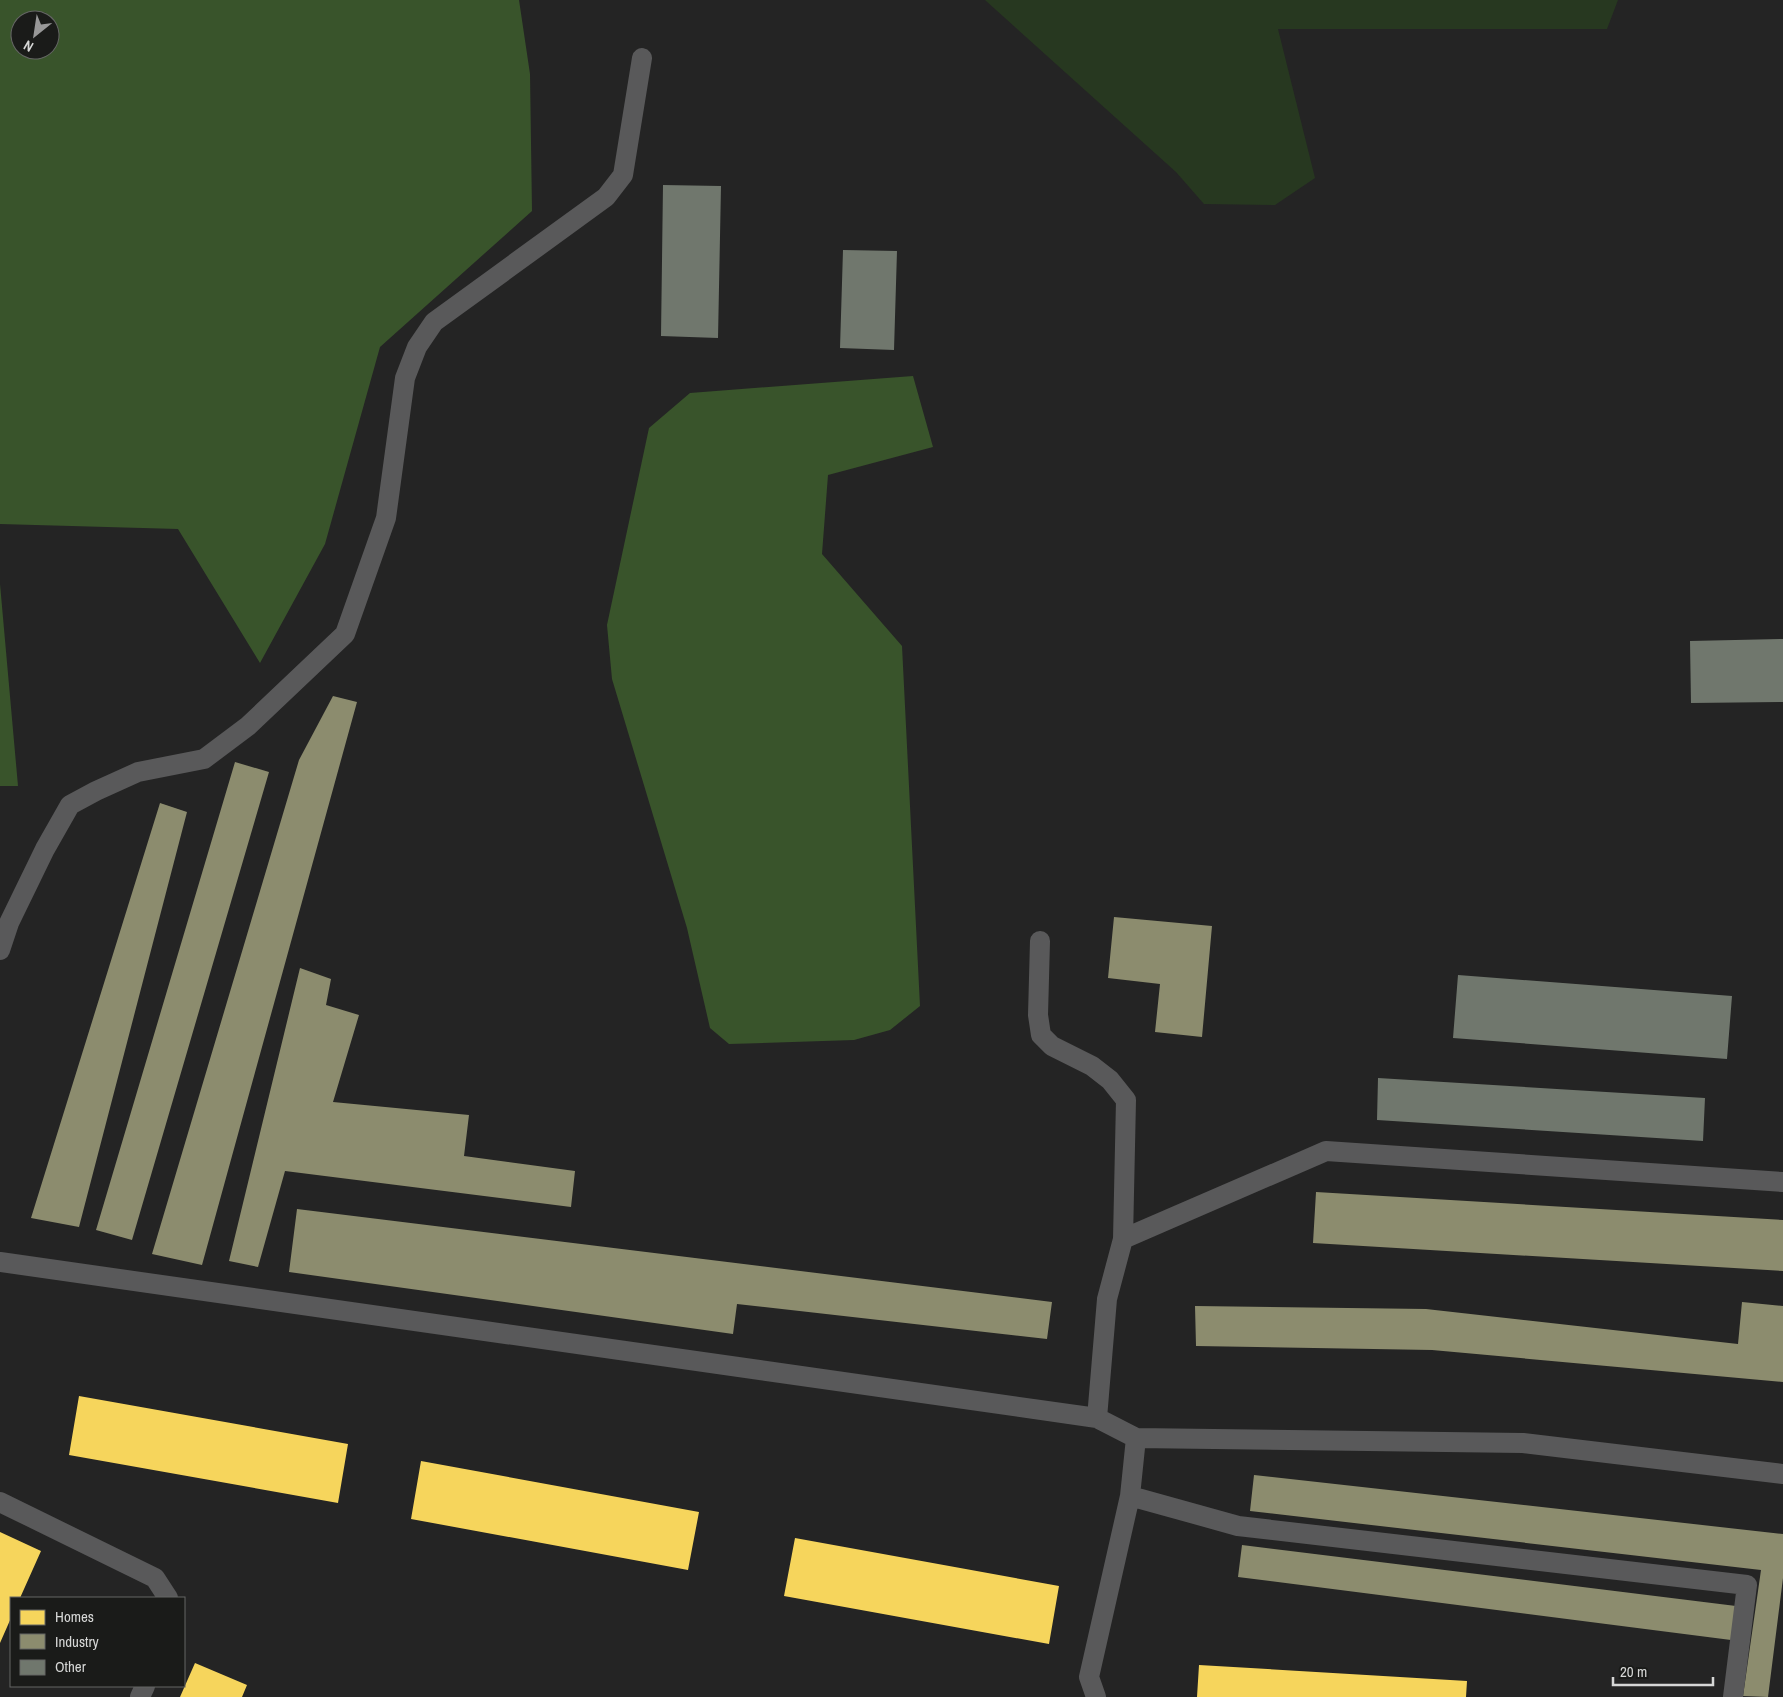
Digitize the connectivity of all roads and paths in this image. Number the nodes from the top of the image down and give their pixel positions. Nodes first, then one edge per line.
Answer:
1 (642, 58) dead end
2 (1040, 941) dead end
3 (0, 950) edge
4 (1783, 1182) edge
5 (1123, 1239) junction
6 (0, 1262) edge
7 (1097, 1418) junction
8 (1136, 1438) junction
9 (1783, 1474) edge
10 (1130, 1496) junction
11 (0, 1502) edge
12 (167, 1597) edge
13 (1096, 1697) edge
14 (1733, 1697) edge

1 - 3 lane
2 - 5 lane
4 - 5 lane
5 - 7 lane
6 - 7 lane
7 - 8 lane
8 - 9 lane
8 - 10 lane
10 - 13 lane
10 - 14 lane
11 - 12 lane

